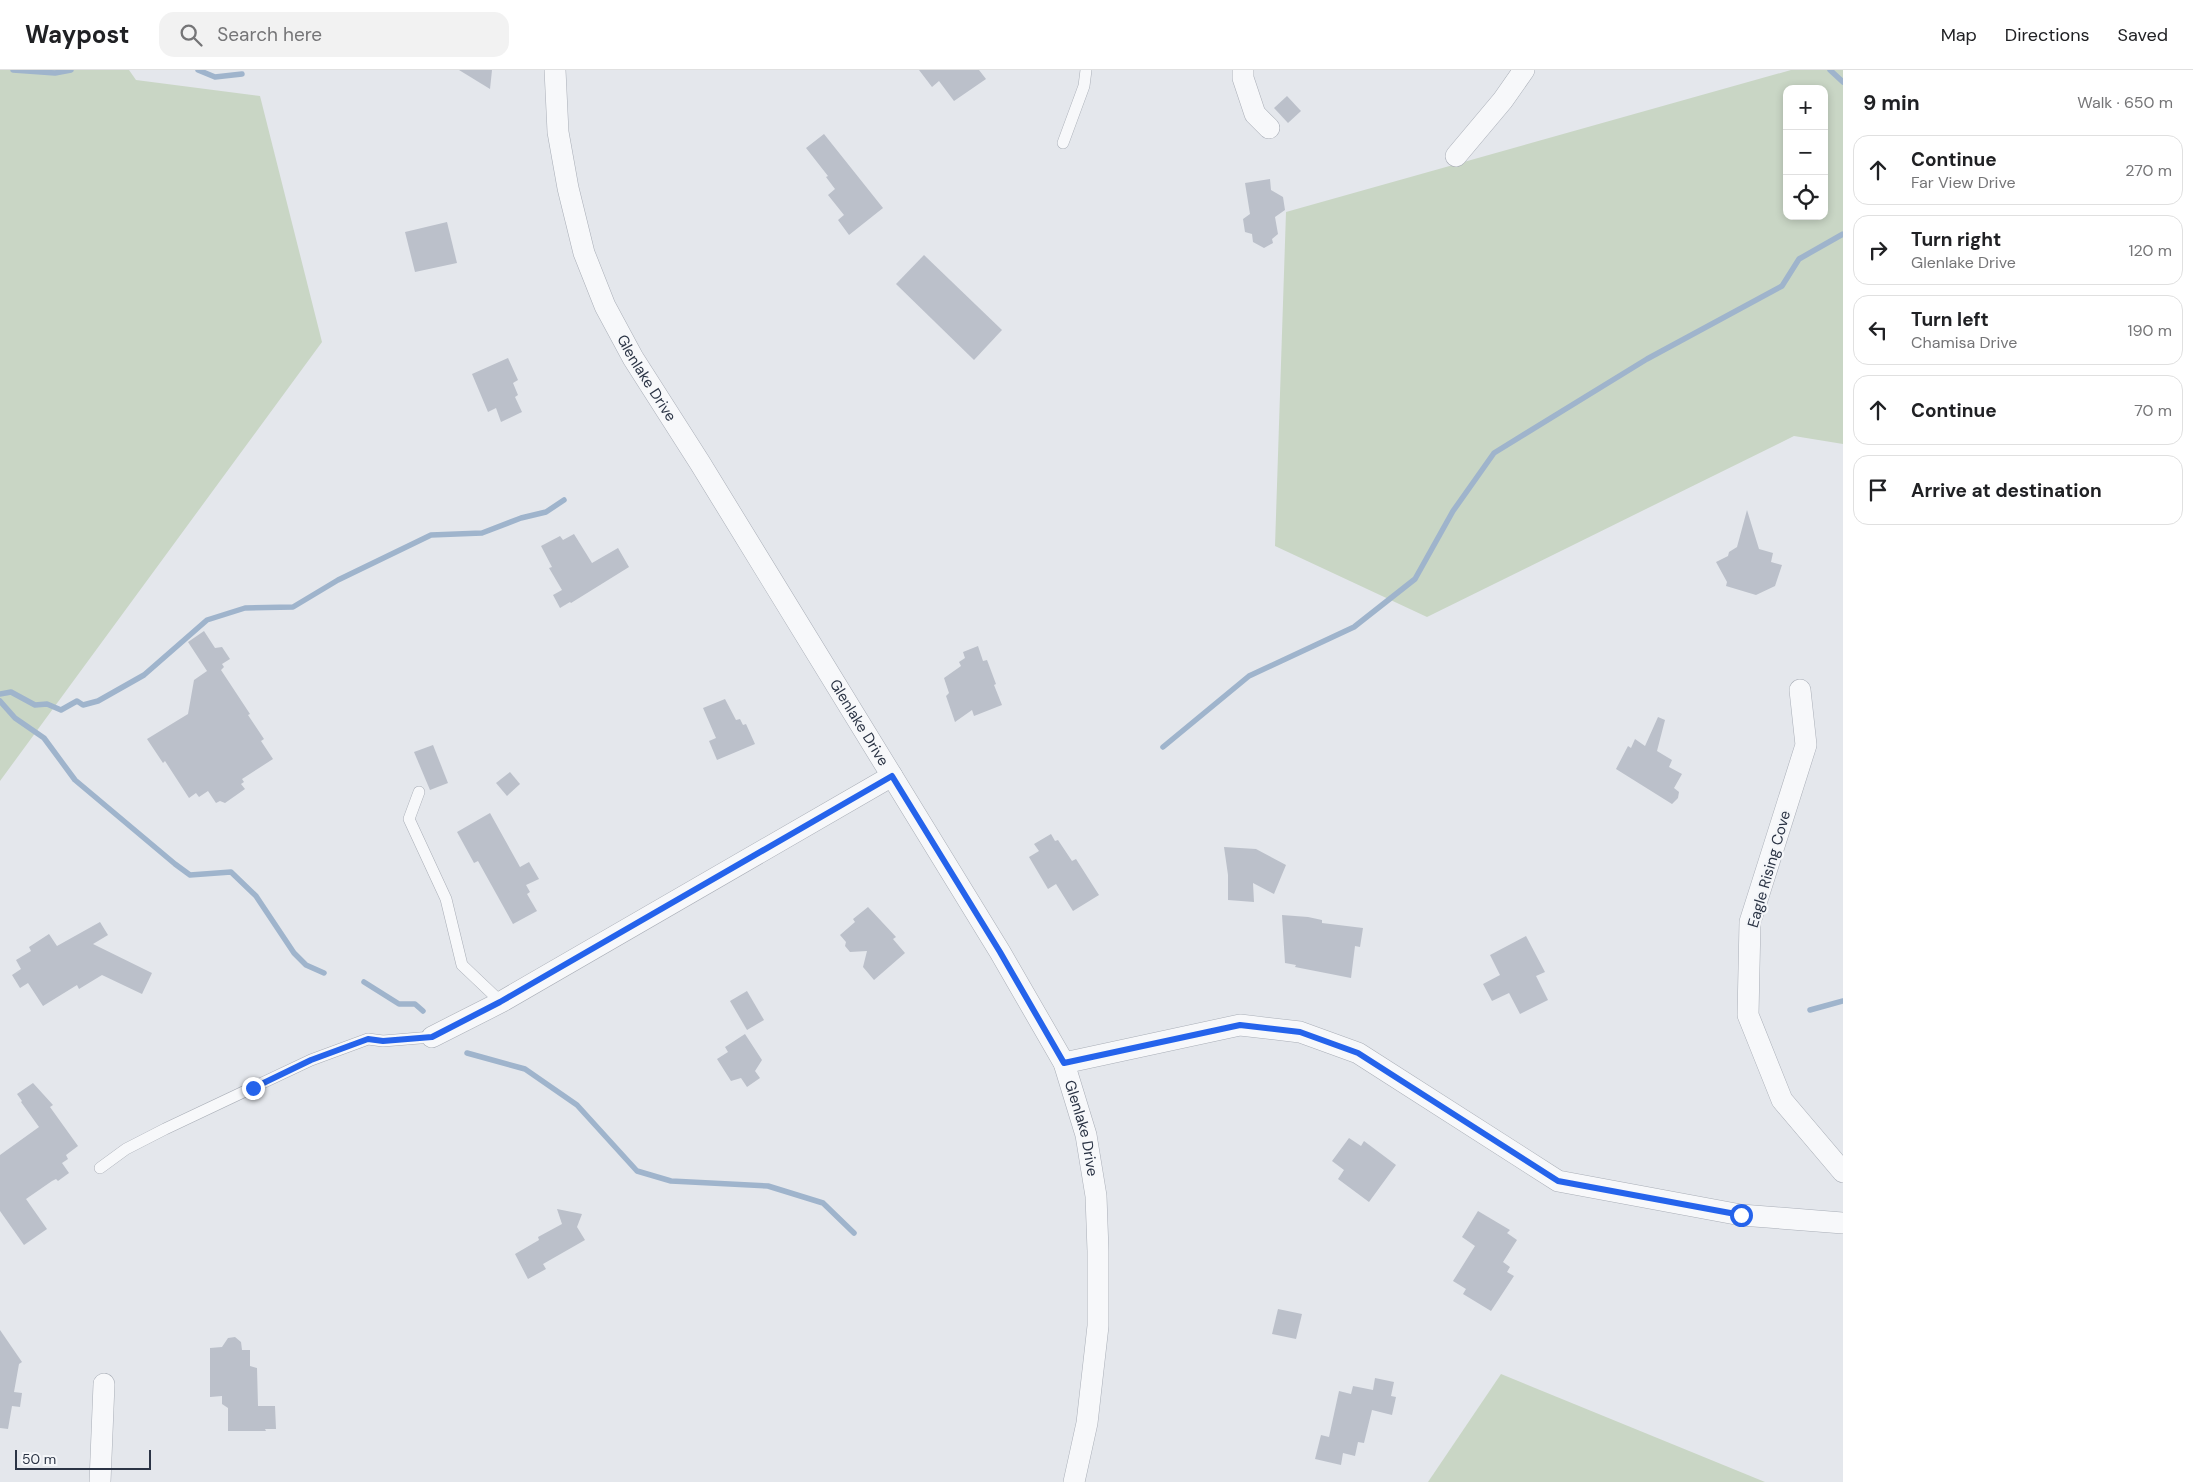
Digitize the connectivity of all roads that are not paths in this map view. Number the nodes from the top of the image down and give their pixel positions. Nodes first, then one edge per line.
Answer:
1 (555, 70) edge
2 (1086, 70) edge
3 (1243, 70) edge
4 (1524, 70) edge
5 (1269, 128) dead end
6 (1063, 143) dead end
7 (1456, 156) dead end
8 (1800, 690) dead end
9 (892, 776) junction
10 (419, 792) dead end
11 (500, 1002) junction
12 (432, 1037) joint
13 (1064, 1063) junction
14 (100, 1168) dead end
15 (1843, 1172) edge
16 (1843, 1223) edge
17 (104, 1384) dead end
18 (100, 1482) edge
19 (1074, 1482) edge

1 - 9 street, Glenlake Drive
2 - 6 lane
3 - 5 street
4 - 7 street
8 - 15 street, Eagle Rising Cove
9 - 11 street
9 - 13 street, Glenlake Drive
10 - 11 lane
11 - 12 street
12 - 14 lane
13 - 16 street
13 - 19 street, Glenlake Drive
17 - 18 street

